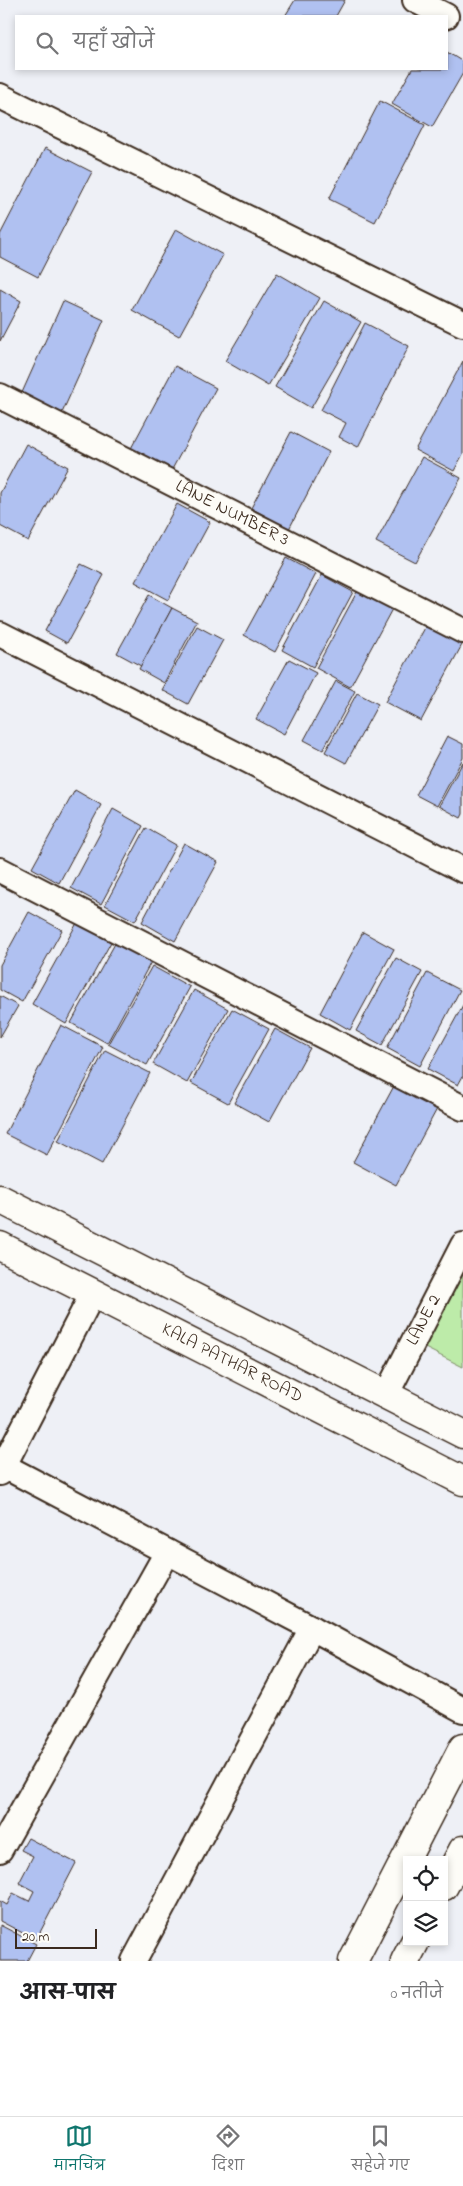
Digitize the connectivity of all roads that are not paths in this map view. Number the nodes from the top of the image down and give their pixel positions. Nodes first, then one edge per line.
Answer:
1 (415, 0) edge
2 (444, 15) edge
3 (448, 17) edge
4 (463, 25) edge
5 (0, 96) edge
6 (463, 324) edge
7 (0, 396) edge
8 (463, 631) edge
9 (0, 634) edge
10 (0, 870) edge
11 (463, 870) edge
12 (463, 1108) edge
13 (0, 1199) edge
14 (463, 1245) edge
15 (0, 1246) edge
16 (93, 1293) junction
17 (386, 1395) junction
18 (463, 1434) edge
19 (2, 1470) edge
20 (463, 1481) edge
21 (167, 1552) junction
22 (312, 1628) junction
23 (463, 1710) edge
24 (463, 1748) edge
25 (0, 1850) edge
26 (463, 1850) edge
27 (448, 1878) edge
28 (413, 1946) edge
29 (134, 1961) edge
30 (353, 1961) edge
31 (405, 1961) edge

1 - 2 street
3 - 4 street
5 - 6 street
7 - 8 street, LANE NUMBER 3
9 - 11 street
10 - 12 street
13 - 17 street
14 - 17 street, LANE 2
15 - 16 street, KALA PATHAR ROAD
16 - 19 street
16 - 20 street, KALA PATHAR ROAD
17 - 18 street
19 - 21 street
21 - 22 street
21 - 25 street
22 - 23 street
22 - 29 street
24 - 30 street
26 - 27 street
28 - 31 street

